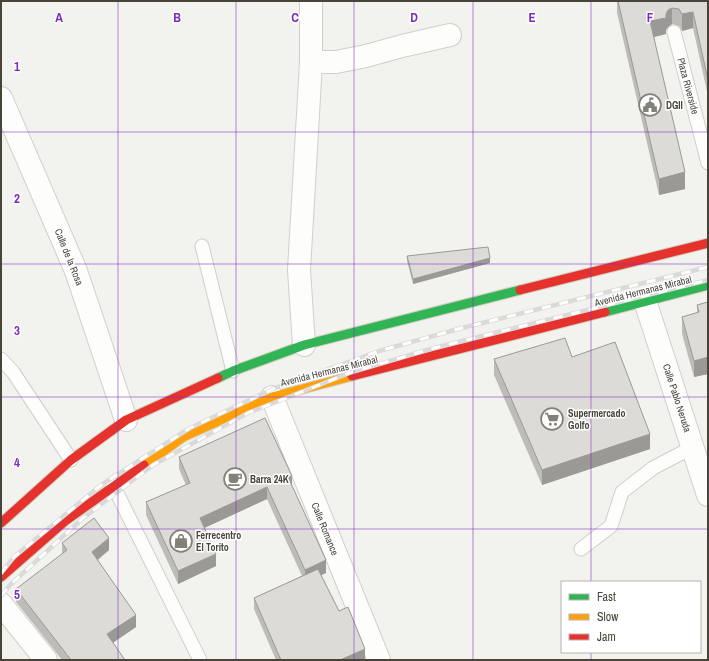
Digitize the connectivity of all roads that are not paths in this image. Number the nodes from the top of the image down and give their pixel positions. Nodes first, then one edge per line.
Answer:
1 (311, 1) edge
2 (674, 32) dead end
3 (450, 34) dead end
4 (311, 62) junction
5 (1, 98) edge
6 (708, 163) edge
7 (708, 244) edge
8 (202, 246) dead end
9 (708, 285) edge
10 (645, 301) junction
11 (304, 345) junction
12 (1, 359) edge
13 (233, 371) junction
14 (272, 397) junction
15 (126, 420) junction
16 (693, 447) junction
17 (71, 460) junction
18 (113, 485) junction
19 (708, 495) edge
20 (1, 523) edge
21 (581, 549) dead end
22 (1, 577) edge
23 (1, 604) edge
24 (46, 660) edge
25 (200, 660) edge
26 (379, 660) edge

1 - 4 street
2 - 6 lane, Plaza Riverside
3 - 4 street
4 - 11 street
5 - 15 street, Calle de la Rosa
7 - 11 main road
8 - 13 lane
9 - 10 main road, Avenida Hermanas Mirabal
10 - 14 main road, Avenida Hermanas Mirabal
10 - 16 street, Calle Pablo Neruda
11 - 13 main road
12 - 17 lane
13 - 15 main road
14 - 18 main road, Avenida Hermanas Mirabal
14 - 26 street, Calle Romance
15 - 17 main road
16 - 19 street, Calle Pablo Neruda
16 - 21 lane
17 - 20 main road
18 - 22 main road, Avenida Hermanas Mirabal
18 - 25 lane
23 - 24 street

